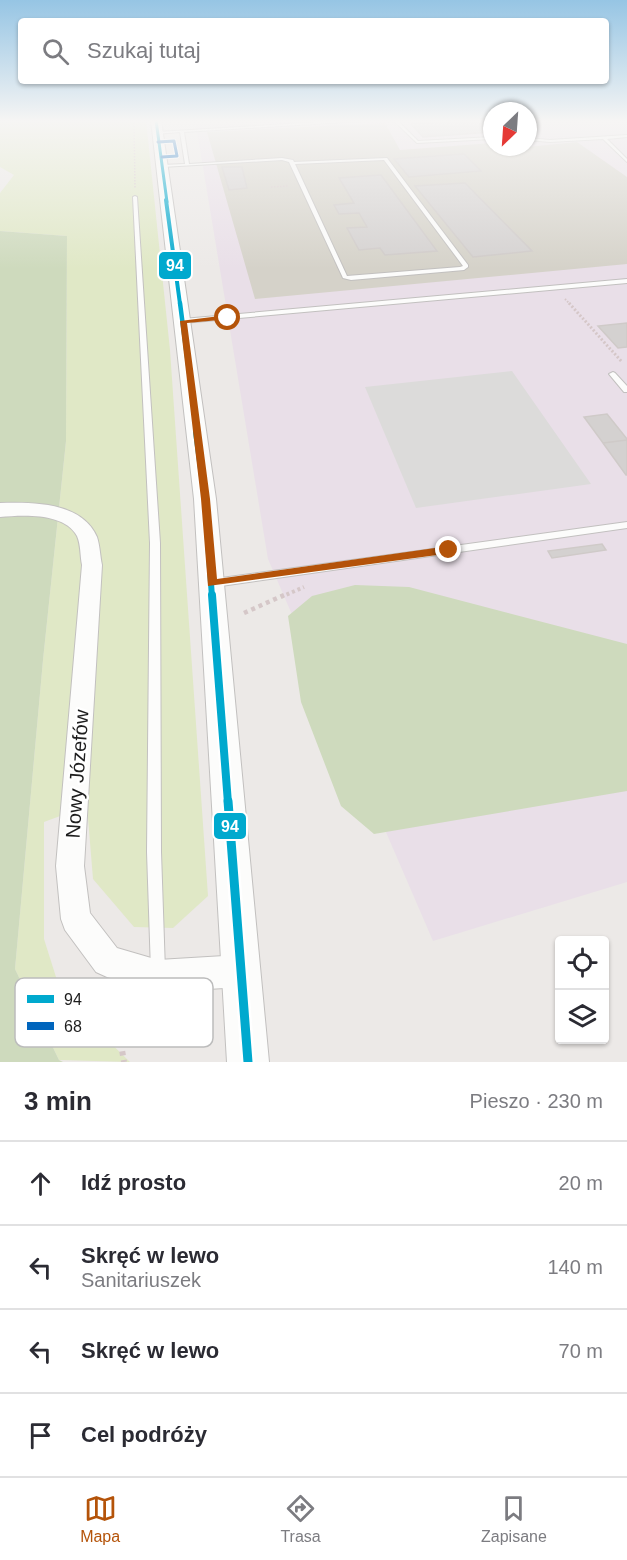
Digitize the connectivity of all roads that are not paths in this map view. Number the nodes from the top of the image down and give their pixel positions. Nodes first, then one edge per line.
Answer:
1 (175, 170) edge
2 (295, 170) edge
3 (393, 170) edge
4 (135, 197) road end
5 (627, 280) edge
6 (183, 321) junction
7 (613, 374) dead end
8 (627, 390) edge
9 (0, 510) edge
10 (627, 525) edge
11 (212, 584) junction
12 (241, 971) junction
13 (158, 976) junction
14 (248, 1062) edge

1 - 6 street
2 - 3 lane
4 - 13 lane
5 - 6 lane
6 - 11 street
7 - 8 lane
9 - 13 street, Nowy Józefów
10 - 11 lane
11 - 12 street
12 - 13 street
12 - 14 street

